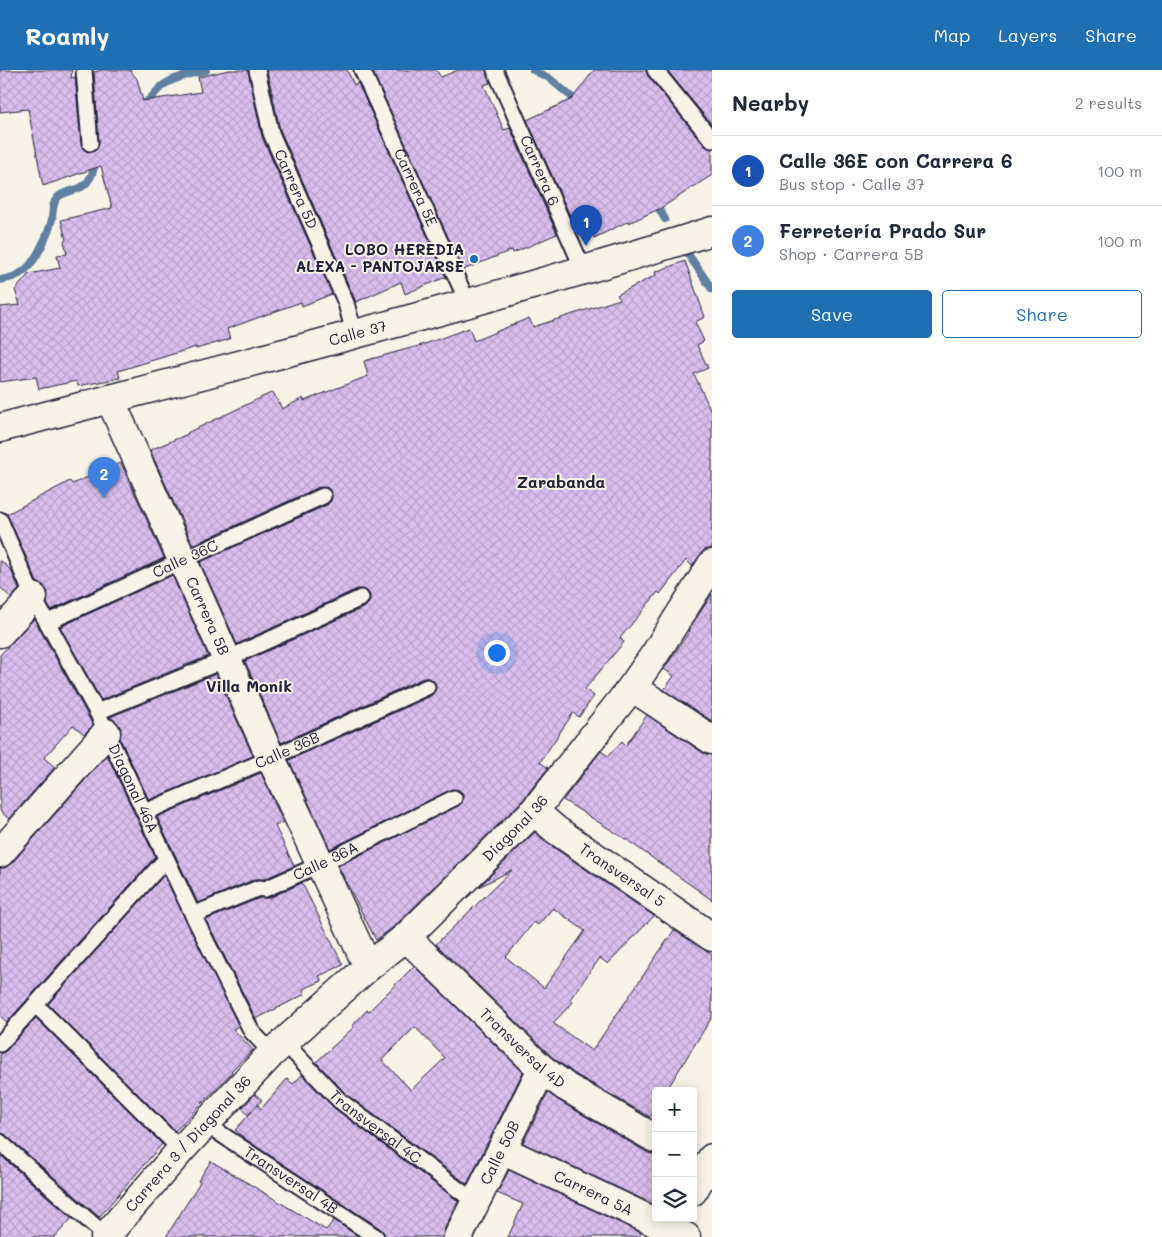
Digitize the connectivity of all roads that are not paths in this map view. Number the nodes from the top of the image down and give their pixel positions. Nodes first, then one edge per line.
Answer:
1 (84, 70) edge
2 (257, 70) edge
3 (362, 70) edge
4 (494, 70) edge
5 (656, 70) edge
6 (712, 140) edge
7 (90, 143) dead end
8 (712, 231) edge
9 (584, 271) junction
10 (468, 303) junction
11 (354, 334) junction
12 (110, 399) junction
13 (0, 428) edge
14 (323, 496) dead end
15 (0, 520) edge
16 (182, 560) junction
17 (712, 564) edge
18 (33, 596) junction
19 (362, 598) dead end
20 (48, 622) junction
21 (0, 632) edge
22 (227, 659) junction
23 (427, 687) dead end
24 (632, 687) junction
25 (101, 722) junction
26 (712, 740) edge
27 (270, 758) junction
28 (454, 798) dead end
29 (534, 811) junction
30 (145, 812) junction
31 (0, 853) edge
32 (166, 859) junction
33 (321, 864) junction
34 (193, 915) junction
35 (406, 937) junction
36 (712, 937) edge
37 (368, 967) junction
38 (36, 1005) junction
39 (0, 1044) edge
40 (278, 1047) junction
41 (542, 1069) junction
42 (206, 1124) junction
43 (652, 1137) edge
44 (0, 1142) edge
45 (181, 1150) junction
46 (502, 1150) junction
47 (704, 1162) edge
48 (697, 1180) edge
49 (475, 1202) junction
50 (676, 1230) edge
51 (106, 1237) edge
52 (376, 1237) edge
53 (458, 1237) edge

1 - 7 lane
2 - 11 lane, Carrera 5D
3 - 10 lane, Carrera 5E
4 - 9 lane, Carrera 6
5 - 6 lane
8 - 9 street, Calle 37
9 - 10 street, Calle 37
10 - 11 street, Calle 37
11 - 12 street, Calle 37
12 - 13 street, Calle 37
12 - 16 street, Carrera 5B
14 - 16 lane, Calle 36C
15 - 18 lane, Diagonal 46A
16 - 20 lane, Calle 36C
16 - 22 street, Carrera 5B
17 - 24 street, Diagonal 36
18 - 20 lane, Diagonal 46A
18 - 21 street
19 - 22 lane
20 - 25 lane, Diagonal 46A
22 - 25 lane
22 - 27 street, Carrera 5B
23 - 27 lane, Calle 36B
24 - 26 street
24 - 29 street, Diagonal 36
25 - 30 lane, Diagonal 46A
25 - 31 street
27 - 30 lane, Calle 36B
27 - 33 street, Carrera 5B
28 - 33 lane, Calle 36A
29 - 35 street, Diagonal 36
29 - 36 street, Transversal 5
30 - 32 lane, Diagonal 46A
32 - 34 lane, Diagonal 46A
32 - 38 lane
33 - 34 lane, Calle 36A
33 - 37 street, Carrera 5B
34 - 40 lane, Diagonal 46A
35 - 37 street, Diagonal 36
35 - 41 street, Transversal 4D
37 - 40 street, Diagonal 36
38 - 39 lane
38 - 45 lane
40 - 42 street, Carrera 3 / Diagonal 36
40 - 49 lane, Transversal 4C
41 - 43 street, Transversal 4D
41 - 46 street, Calle 50B
42 - 45 street, Carrera 3 / Diagonal 36
42 - 52 lane, Transversal 4B
44 - 51 lane
45 - 51 street, Carrera 3 / Diagonal 36
46 - 49 street, Calle 50B
46 - 50 street, Carrera 5A
47 - 48 street
49 - 53 street, Calle 50B

